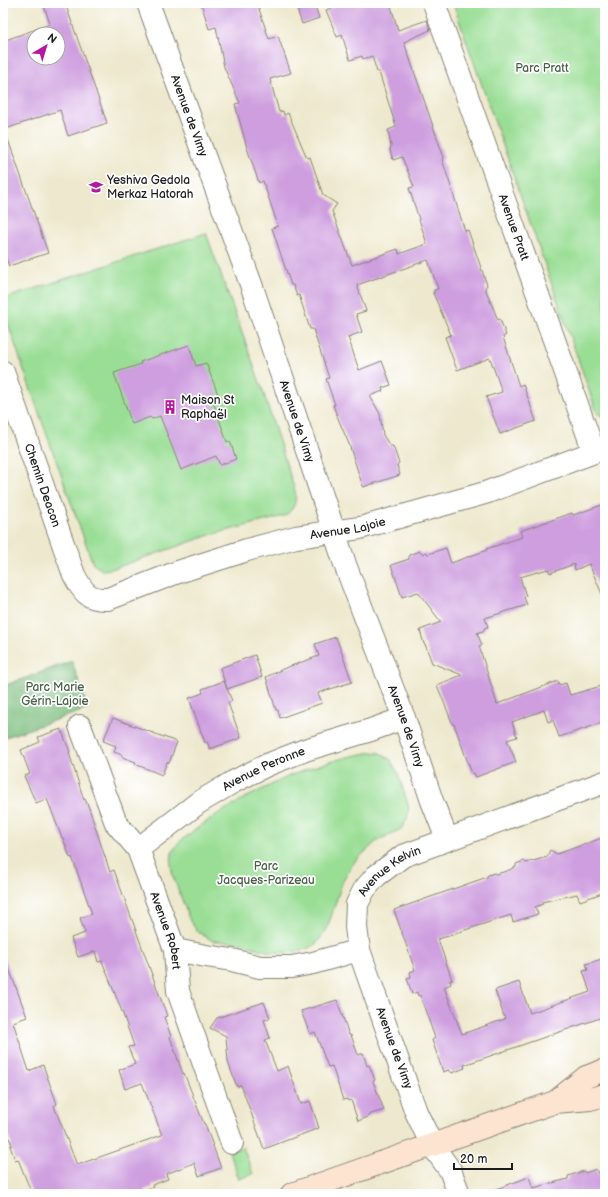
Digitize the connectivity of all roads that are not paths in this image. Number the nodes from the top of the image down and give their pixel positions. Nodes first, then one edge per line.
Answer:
1 (148, 3) edge
2 (434, 3) edge
3 (3, 372) edge
4 (600, 450) edge
5 (334, 531) junction
6 (89, 596) joint
7 (404, 718) junction
8 (80, 726) dead end
9 (605, 782) edge
10 (447, 839) junction
11 (138, 849) junction
12 (174, 950) junction
13 (359, 950) junction
14 (605, 1070) edge
15 (605, 1095) edge
16 (555, 1102) junction
17 (232, 1143) dead end
18 (432, 1145) junction
19 (292, 1194) edge
20 (459, 1194) edge

1 - 5 street, Avenue de Vimy
2 - 4 street, Avenue Pratt
3 - 6 street, Chemin Deacon
4 - 5 street, Avenue Lajoie
5 - 6 street, Avenue Lajoie
5 - 7 street, Avenue de Vimy
7 - 10 street, Avenue de Vimy
7 - 11 street, Avenue Peronne
8 - 11 street, Avenue Robert
9 - 10 street, Avenue Kelvin
10 - 13 street, Avenue Kelvin
11 - 12 street, Avenue Robert
12 - 13 street
12 - 17 street, Avenue Robert
13 - 18 street, Avenue de Vimy
14 - 16 main road
15 - 16 main road
16 - 18 main road
18 - 19 main road
18 - 20 street, Avenue de Vimy

